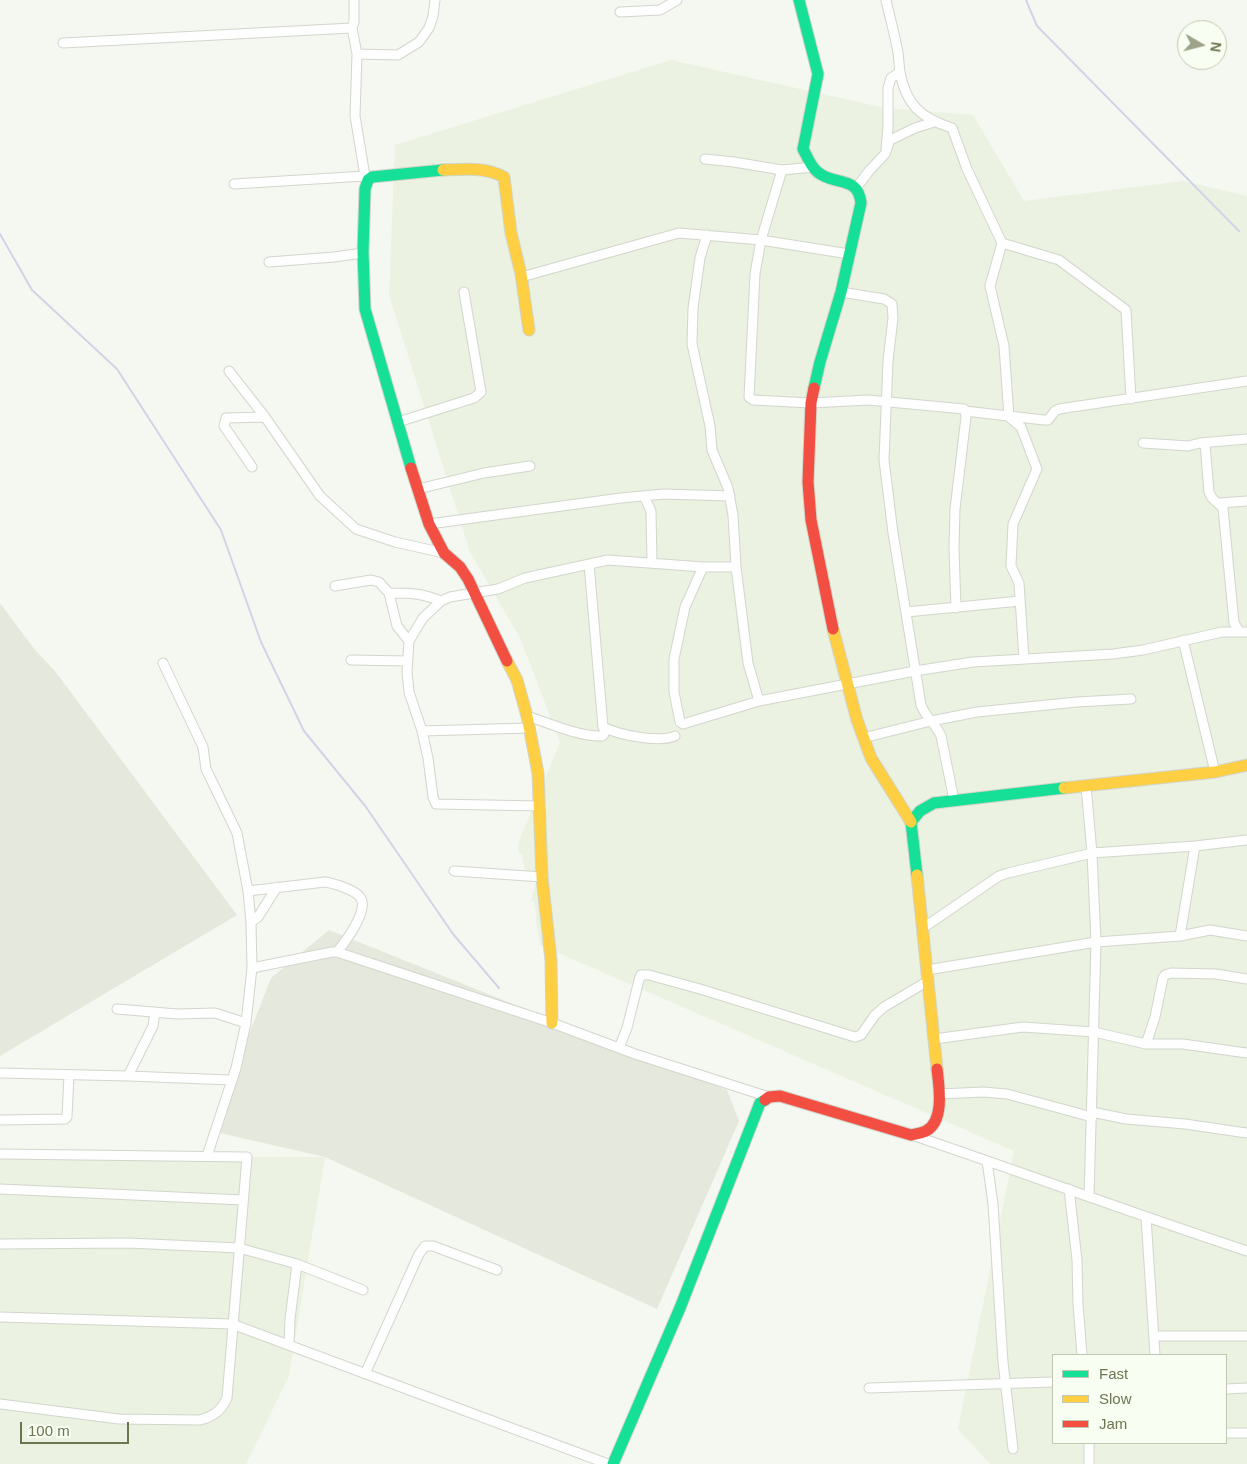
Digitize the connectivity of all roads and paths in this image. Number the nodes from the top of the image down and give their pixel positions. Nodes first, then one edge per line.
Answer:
1 (354, 0) edge
2 (435, 0) edge
3 (677, 0) edge
4 (800, 0) edge
5 (886, 0) edge
6 (620, 12) dead end
7 (352, 28) junction
8 (63, 43) dead end
9 (357, 54) junction
10 (900, 72) junction
11 (934, 122) junction
12 (885, 154) junction
13 (705, 158) dead end
14 (814, 167) junction
15 (782, 170) junction
16 (367, 178) junction
17 (234, 184) dead end
18 (857, 187) junction
19 (707, 235) junction
20 (761, 240) junction
21 (1002, 243) junction
22 (363, 253) junction
23 (849, 254) junction
24 (269, 262) dead end
25 (521, 274) junction
26 (464, 292) dead end
27 (841, 292) junction
28 (529, 330) dead end
29 (229, 371) dead end
30 (1247, 381) edge
31 (1131, 399) junction
32 (886, 401) junction
33 (811, 403) junction
34 (966, 411) junction
35 (265, 417) junction
36 (1009, 417) junction
37 (398, 422) junction
38 (1247, 442) edge
39 (1143, 443) dead end
40 (1200, 443) junction
41 (530, 466) dead end
42 (252, 467) dead end
43 (418, 489) junction
44 (644, 496) junction
45 (730, 496) junction
46 (1247, 501) edge
47 (1220, 504) junction
48 (429, 524) junction
49 (444, 553) junction
50 (652, 563) junction
51 (589, 564) junction
52 (703, 566) junction
53 (736, 567) junction
54 (335, 586) dead end
55 (474, 593) junction
56 (389, 594) junction
57 (441, 601) junction
58 (1020, 602) junction
59 (956, 608) junction
60 (906, 612) junction
61 (1234, 623) junction
62 (1222, 632) junction
63 (1243, 632) edge
64 (1183, 640) junction
65 (409, 641) junction
66 (351, 660) dead end
67 (407, 660) junction
68 (1024, 660) junction
69 (163, 663) dead end
70 (915, 671) junction
71 (848, 685) junction
72 (1131, 699) dead end
73 (759, 701) junction
74 (527, 716) junction
75 (931, 721) junction
76 (530, 728) junction
77 (605, 728) junction
78 (422, 731) junction
79 (676, 736) dead end
80 (863, 738) junction
81 (1247, 764) edge
82 (1215, 772) junction
83 (1086, 786) junction
84 (954, 800) junction
85 (540, 806) junction
86 (911, 822) junction
87 (1247, 840) edge
88 (1195, 846) junction
89 (1092, 853) junction
90 (454, 871) dead end
91 (542, 877) junction
92 (277, 887) junction
93 (248, 891) junction
94 (251, 922) junction
95 (922, 928) junction
96 (1180, 936) junction
97 (1247, 936) edge
98 (1096, 942) junction
99 (337, 952) junction
100 (252, 968) junction
101 (927, 976) junction
102 (1247, 980) edge
103 (118, 1009) dead end
104 (156, 1012) junction
105 (246, 1022) junction
106 (552, 1023) junction
107 (1094, 1032) junction
108 (934, 1039) junction
109 (1146, 1044) junction
110 (619, 1048) junction
111 (1247, 1053) edge
112 (0, 1074) edge
113 (69, 1075) junction
114 (128, 1076) junction
115 (231, 1080) junction
116 (940, 1094) junction
117 (769, 1097) junction
118 (1092, 1115) junction
119 (0, 1120) edge
120 (1247, 1133) edge
121 (911, 1135) junction
122 (0, 1154) edge
123 (207, 1156) junction
124 (987, 1161) junction
125 (0, 1189) edge
126 (1069, 1189) junction
127 (1089, 1196) junction
128 (243, 1200) junction
129 (1146, 1217) junction
130 (0, 1244) edge
131 (239, 1248) junction
132 (1247, 1251) edge
133 (297, 1264) junction
134 (497, 1270) dead end
135 (363, 1290) dead end
136 (0, 1317) edge
137 (232, 1324) junction
138 (1154, 1336) junction
139 (1247, 1336) edge
140 (289, 1345) junction
141 (1082, 1354) edge
142 (1155, 1354) edge
143 (365, 1374) junction
144 (1052, 1382) edge
145 (1005, 1384) junction
146 (870, 1388) dead end
147 (1247, 1388) edge
148 (1227, 1389) edge
149 (0, 1404) edge
150 (1227, 1433) edge
151 (1247, 1433) edge
152 (1089, 1444) edge
153 (1013, 1449) dead end
154 (608, 1464) edge
155 (613, 1464) edge
156 (1089, 1464) edge

1 - 7 street
2 - 9 street
3 - 6 street
4 - 14 street
5 - 10 street
7 - 8 street
7 - 9 street
9 - 16 street
10 - 11 street
10 - 12 street
11 - 12 street
11 - 21 street
12 - 18 street
13 - 15 street
14 - 15 street
14 - 18 street
15 - 20 street
16 - 17 street
16 - 22 street
16 - 25 street
18 - 23 street
19 - 20 street
19 - 25 street
19 - 45 street
20 - 23 street
20 - 33 street
21 - 31 street
21 - 36 street
22 - 24 street
22 - 37 street
23 - 27 street
25 - 28 street
26 - 37 street
27 - 32 street
27 - 33 street
29 - 35 street
30 - 31 street
31 - 36 street
32 - 33 street
32 - 34 street
32 - 60 street
33 - 71 street
34 - 36 street
34 - 59 street
35 - 42 street
35 - 49 street
36 - 58 street
37 - 43 street
38 - 40 street
39 - 40 street
40 - 47 street
41 - 43 street
43 - 48 street
44 - 45 street
44 - 48 street
44 - 50 street
45 - 53 street
46 - 47 street
47 - 61 street
48 - 49 street
49 - 55 street
50 - 51 street
50 - 52 street
51 - 55 street
51 - 77 street
52 - 53 street
52 - 73 street
53 - 73 street
54 - 56 street
55 - 57 street
55 - 74 street
56 - 57 street
56 - 65 street
57 - 65 street
58 - 59 street
58 - 68 street
59 - 60 street
60 - 70 street
61 - 62 street
61 - 63 street
62 - 63 street
62 - 64 street
64 - 68 street
64 - 82 street
65 - 67 street
66 - 67 street
67 - 78 street
68 - 70 street
69 - 93 street
70 - 71 street
70 - 75 street
71 - 73 street
71 - 80 street
72 - 75 street
74 - 76 street
74 - 77 street
75 - 80 street
75 - 84 street
76 - 78 street
76 - 85 street
77 - 79 street
78 - 85 street
80 - 86 street
81 - 82 street
82 - 83 street
83 - 84 street
83 - 89 street
84 - 86 street
85 - 91 street
86 - 95 street
87 - 88 street
88 - 89 street
88 - 96 street
89 - 95 street
89 - 98 street
90 - 91 street
91 - 106 street
92 - 93 street
92 - 94 street
92 - 99 street
93 - 94 street
94 - 100 street
95 - 101 street
96 - 97 street
96 - 98 street
98 - 101 street
98 - 107 street
99 - 100 street
99 - 106 street
100 - 105 street
101 - 108 street
101 - 110 street
102 - 109 street
103 - 104 street
104 - 105 street
104 - 114 street
105 - 115 street
106 - 110 street
107 - 108 street
107 - 109 street
107 - 118 street
108 - 116 street
109 - 111 street
110 - 117 street
112 - 113 street
113 - 114 street
113 - 119 street
114 - 115 street
115 - 123 street
116 - 118 street
116 - 121 street
117 - 121 street
117 - 155 street
118 - 120 street
118 - 127 street
121 - 124 street
122 - 123 street
123 - 128 street
124 - 126 street
124 - 145 street
125 - 128 street
126 - 127 street
126 - 141 street
127 - 129 street
128 - 131 street
129 - 132 street
129 - 138 street
130 - 131 street
131 - 133 street
131 - 137 street
133 - 135 street
133 - 140 street
134 - 143 street
136 - 137 street
137 - 140 street
137 - 149 street
138 - 139 street
138 - 142 street
140 - 143 street
143 - 154 street
144 - 145 street
145 - 146 street
145 - 153 street
147 - 148 street
150 - 151 street
152 - 156 street

